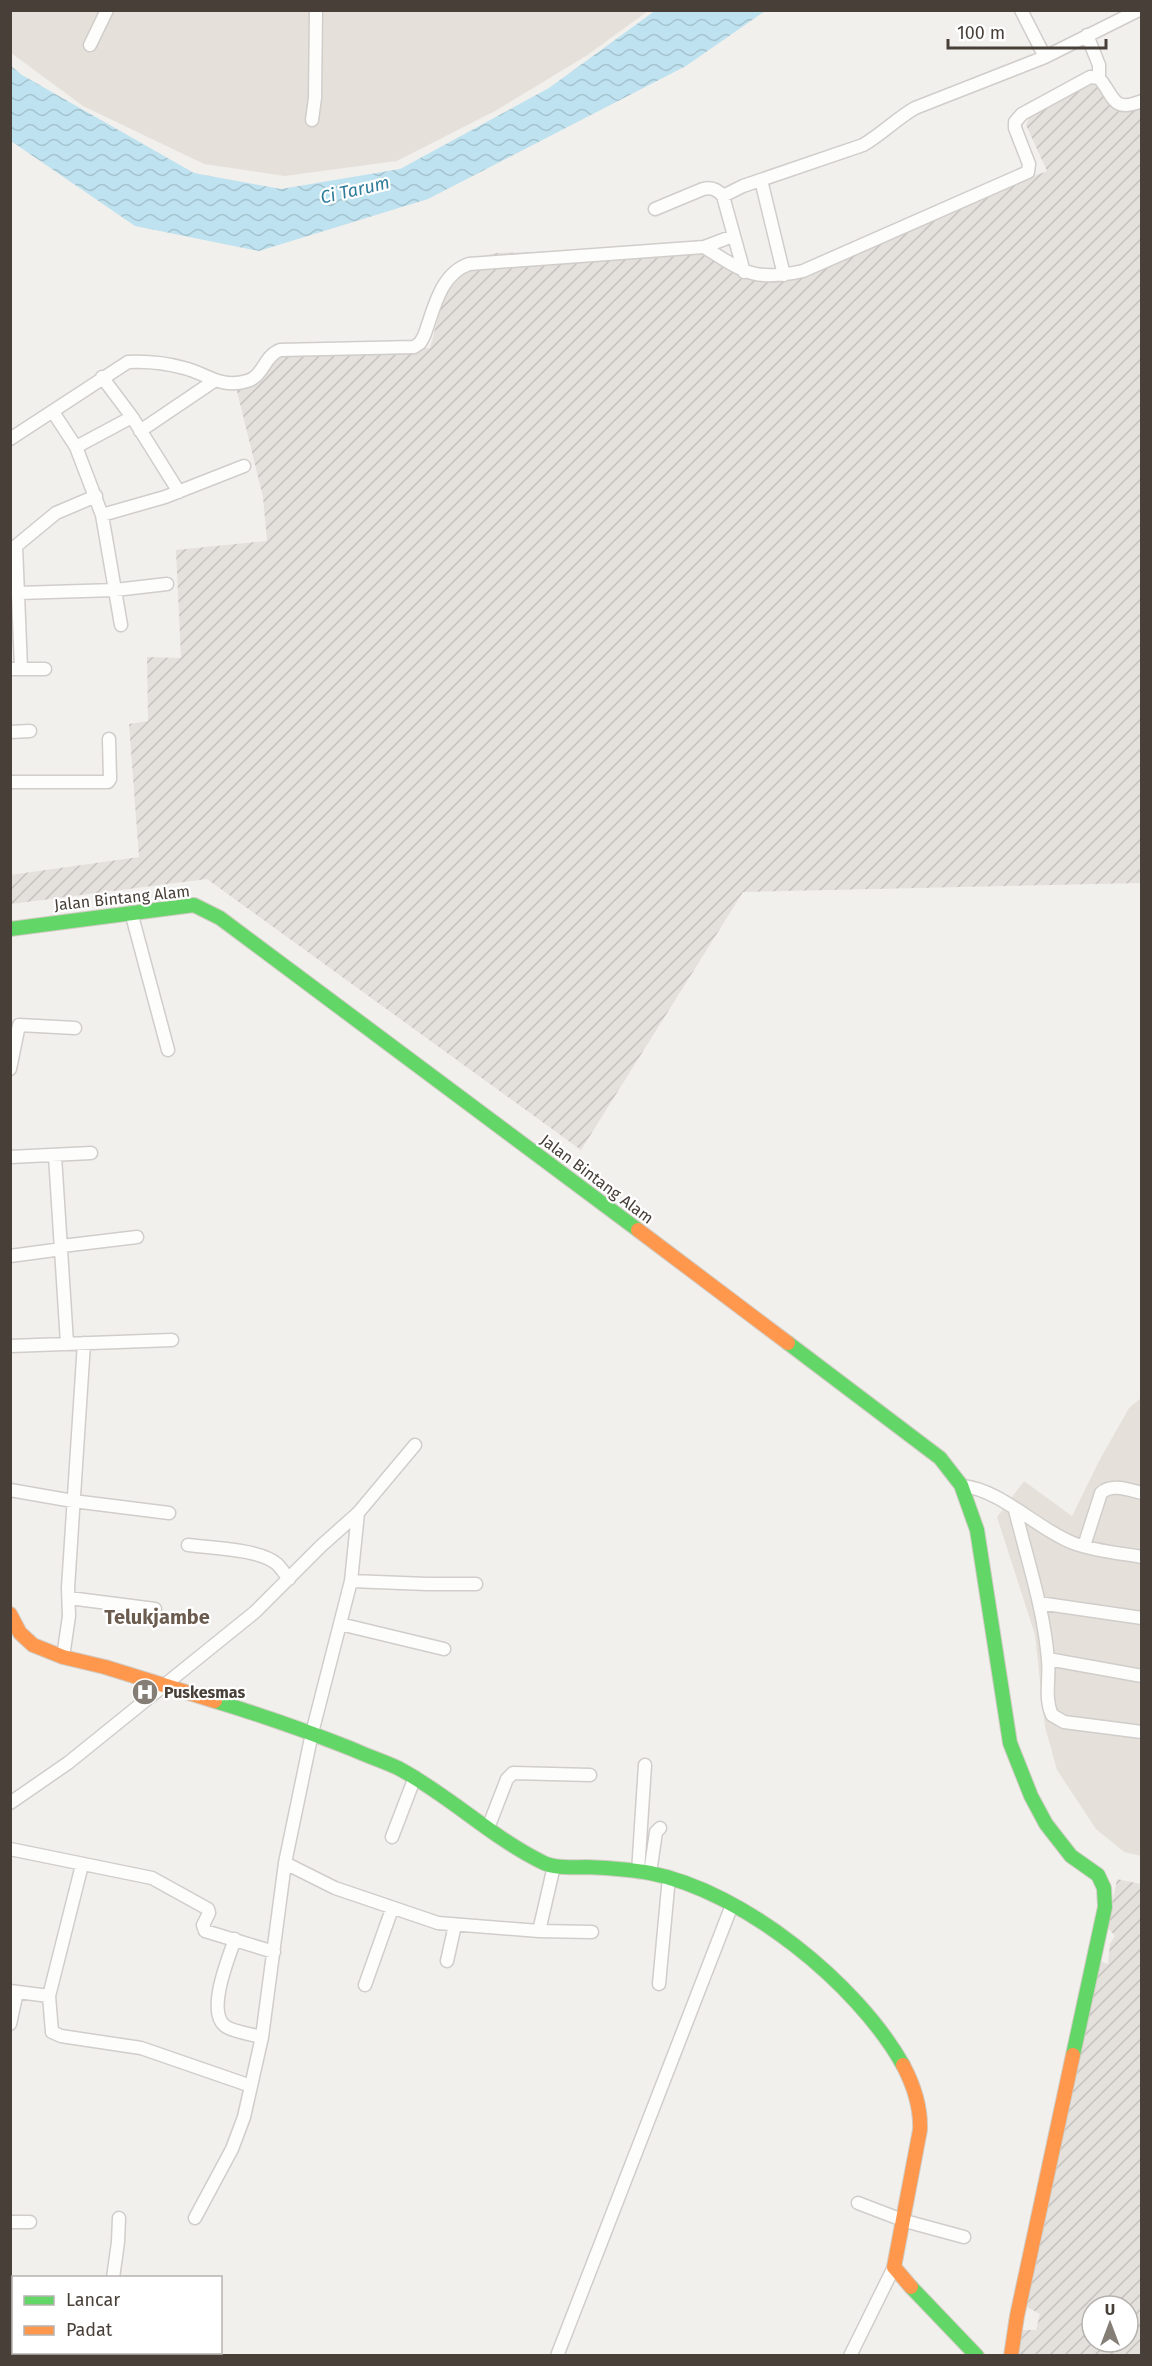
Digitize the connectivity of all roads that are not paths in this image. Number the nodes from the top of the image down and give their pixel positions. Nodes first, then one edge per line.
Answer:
1 (107, 10) edge
2 (316, 10) edge
3 (1021, 10) edge
4 (1140, 10) edge
5 (1122, 14) edge
6 (1087, 35) junction
7 (90, 45) dead end
8 (1045, 57) junction
9 (1099, 78) junction
10 (1142, 101) edge
11 (312, 120) dead end
12 (761, 180) junction
13 (723, 196) junction
14 (655, 209) dead end
15 (733, 236) junction
16 (704, 247) junction
17 (744, 272) junction
18 (784, 275) junction
19 (102, 377) junction
20 (214, 381) junction
21 (53, 412) junction
22 (132, 417) junction
23 (140, 431) junction
24 (10, 439) edge
25 (76, 447) junction
26 (244, 466) dead end
27 (179, 492) junction
28 (96, 496) junction
29 (102, 515) junction
30 (166, 584) dead end
31 (115, 590) junction
32 (18, 593) junction
33 (121, 625) dead end
34 (15, 639) edge
35 (16, 668) edge
36 (45, 669) dead end
37 (30, 731) dead end
38 (10, 732) edge
39 (109, 739) dead end
40 (10, 782) edge
41 (131, 912) junction
42 (10, 929) edge
43 (75, 1029) dead end
44 (13, 1039) edge
45 (168, 1050) dead end
46 (10, 1069) edge
47 (91, 1153) dead end
48 (55, 1156) junction
49 (10, 1157) edge
50 (137, 1237) dead end
51 (62, 1247) junction
52 (10, 1256) edge
53 (172, 1340) dead end
54 (67, 1343) junction
55 (84, 1343) junction
56 (10, 1346) edge
57 (415, 1444) dead end
58 (962, 1486) junction
59 (10, 1490) edge
60 (1142, 1493) edge
61 (73, 1502) junction
62 (1015, 1510) junction
63 (169, 1513) dead end
64 (358, 1513) junction
65 (188, 1545) dead end
66 (1084, 1546) junction
67 (1142, 1557) edge
68 (289, 1579) junction
69 (351, 1581) junction
70 (476, 1584) dead end
71 (69, 1598) junction
72 (1039, 1603) junction
73 (155, 1610) dead end
74 (10, 1614) edge
75 (1142, 1618) edge
76 (340, 1624) junction
77 (444, 1649) dead end
78 (63, 1657) junction
79 (1048, 1659) junction
80 (1142, 1676) edge
81 (165, 1686) junction
82 (1142, 1732) edge
83 (312, 1733) junction
84 (645, 1765) dead end
85 (590, 1775) dead end
86 (415, 1777) junction
87 (10, 1803) edge
88 (488, 1828) junction
89 (660, 1828) dead end
90 (392, 1837) dead end
91 (10, 1849) edge
92 (285, 1863) junction
93 (82, 1865) junction
94 (554, 1866) junction
95 (644, 1873) junction
96 (669, 1877) junction
97 (732, 1905) junction
98 (392, 1909) junction
99 (455, 1925) junction
100 (539, 1931) junction
101 (592, 1932) dead end
102 (235, 1939) junction
103 (274, 1952) junction
104 (447, 1961) dead end
105 (659, 1984) dead end
106 (365, 1985) dead end
107 (14, 1991) edge
108 (49, 1996) junction
109 (10, 2024) edge
110 (262, 2037) junction
111 (251, 2086) junction
112 (858, 2204) dead end
113 (119, 2218) dead end
114 (195, 2218) dead end
115 (905, 2221) junction
116 (10, 2222) edge
117 (30, 2222) dead end
118 (963, 2237) dead end
119 (894, 2267) junction
120 (113, 2276) edge
121 (557, 2355) edge
122 (850, 2355) edge
123 (977, 2355) edge
124 (1011, 2355) edge

1 - 7 street
2 - 11 street
3 - 8 street
4 - 5 street
5 - 6 street
6 - 8 street
6 - 9 street
8 - 12 street
9 - 10 street
9 - 18 street
12 - 13 street
12 - 18 street
13 - 14 street
13 - 15 street
15 - 16 street
15 - 17 street
16 - 17 street
16 - 20 street
17 - 18 street
19 - 20 street
19 - 21 street
19 - 22 street
20 - 23 street
21 - 24 street
21 - 25 street
22 - 23 street
22 - 25 street
23 - 27 street
25 - 28 street
26 - 27 street
27 - 29 street
28 - 29 street
28 - 32 street
29 - 31 street
30 - 31 street
31 - 32 street
31 - 33 street
32 - 34 street
34 - 35 street
35 - 36 street
37 - 38 street
39 - 40 street
41 - 42 street, Jalan Bintang Alam
41 - 45 street
41 - 58 street, Jalan Bintang Alam
43 - 44 street
44 - 46 street
47 - 48 street
48 - 49 street
48 - 51 street
50 - 51 street
51 - 52 street
51 - 54 street
53 - 55 street
54 - 55 street
54 - 56 street
55 - 61 street
57 - 64 street
58 - 62 street
58 - 124 street, Jalan Bintang Alam
59 - 61 street
60 - 66 street
61 - 63 street
61 - 71 street
62 - 66 street
62 - 72 street
64 - 68 street
64 - 69 street
65 - 68 street
66 - 67 street
68 - 81 street
69 - 70 street
69 - 76 street
71 - 73 street
71 - 78 street
72 - 75 street
72 - 79 street
74 - 78 street
76 - 77 street
76 - 83 street
78 - 81 street
79 - 80 street
79 - 82 street
81 - 83 street
81 - 87 street
83 - 86 street
83 - 92 street
84 - 95 street
85 - 88 street
86 - 88 street
86 - 90 street
88 - 94 street
89 - 95 street
91 - 93 street
92 - 98 street
92 - 103 street
93 - 102 street
93 - 108 street
94 - 95 street
94 - 100 street
95 - 96 street
96 - 97 street
96 - 105 street
97 - 115 street
97 - 121 street
98 - 99 street
98 - 106 street
99 - 100 street
99 - 104 street
100 - 101 street
102 - 103 street
102 - 110 street
103 - 110 street
107 - 108 street
107 - 109 street
108 - 111 street
110 - 111 street
111 - 114 street
112 - 115 street
113 - 120 street
115 - 118 street
115 - 119 street
116 - 117 street
119 - 122 street
119 - 123 street

